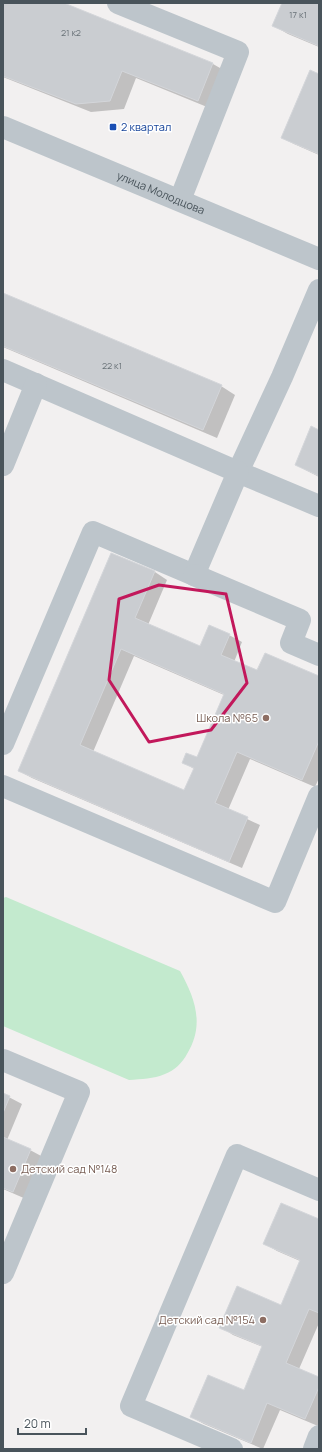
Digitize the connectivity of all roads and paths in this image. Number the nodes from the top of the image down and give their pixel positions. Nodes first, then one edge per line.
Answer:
1 (118, 3) edge
2 (3, 127) edge
3 (180, 200) junction
4 (319, 258) edge
5 (319, 290) edge
6 (3, 370) edge
7 (36, 384) junction
8 (3, 465) edge
9 (238, 472) junction
10 (319, 506) edge
11 (194, 575) junction
12 (319, 655) edge
13 (3, 744) edge
14 (3, 786) edge
15 (319, 796) edge
16 (3, 1060) edge
17 (319, 1190) edge
18 (3, 1273) edge
19 (319, 1436) edge
20 (223, 1447) edge
21 (314, 1449) edge

1 - 3 street
2 - 3 street, улица Молодцова
3 - 4 street, улица Молодцова
5 - 9 street
6 - 7 street
7 - 8 street
7 - 9 street
9 - 10 street
9 - 11 street
11 - 12 street
11 - 13 street
14 - 15 street
16 - 18 street
17 - 20 street
19 - 21 street

